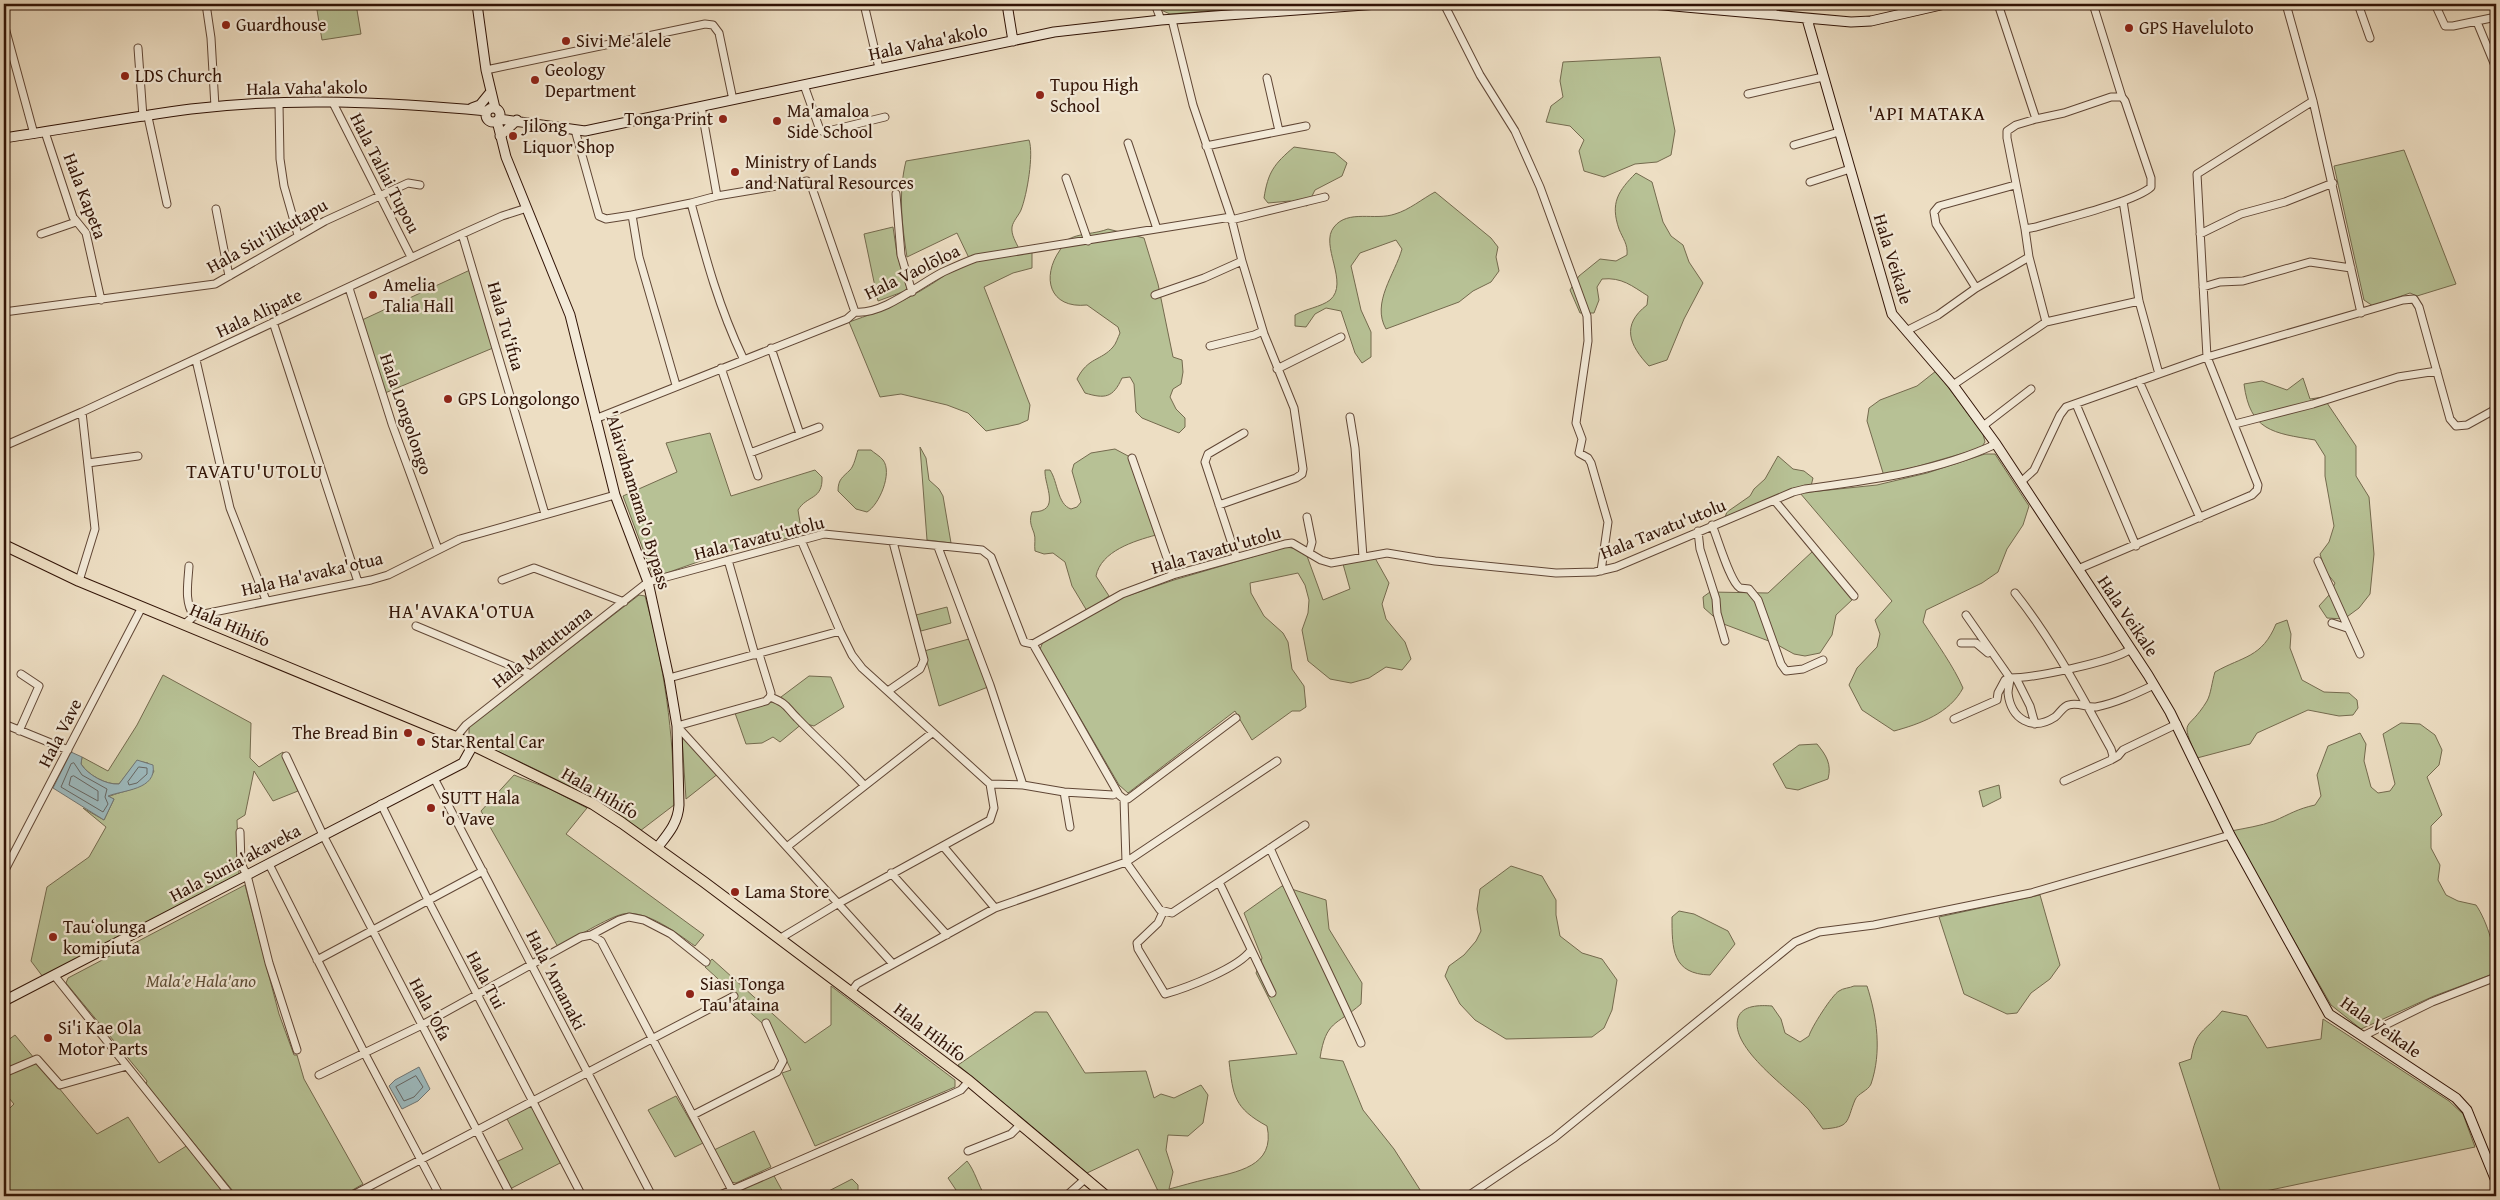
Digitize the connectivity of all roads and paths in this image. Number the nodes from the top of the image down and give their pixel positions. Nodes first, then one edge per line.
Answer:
1 (206, 4) edge
2 (476, 4) edge
3 (864, 4) edge
4 (1007, 4) edge
5 (1155, 4) edge
6 (1378, 4) edge
7 (1444, 4) edge
8 (1652, 4) edge
9 (1773, 4) edge
10 (1944, 4) edge
11 (1998, 4) edge
12 (2093, 4) edge
13 (2286, 4) edge
14 (2358, 4) edge
15 (2435, 4) edge
16 (1703, 6) edge
17 (1773, 16) junction
18 (2496, 17) edge
19 (1807, 19) junction
20 (1161, 20) junction
21 (1172, 20) junction
22 (2477, 22) junction
23 (4, 24) edge
24 (2370, 38) dead end
25 (1013, 41) junction
26 (138, 48) dead end
27 (879, 68) junction
28 (2496, 68) edge
29 (486, 70) junction
30 (1824, 77) junction
31 (1267, 78) dead end
32 (804, 85) junction
33 (489, 91) junction
34 (1748, 94) dead end
35 (2122, 97) junction
36 (733, 100) junction
37 (2314, 101) junction
38 (333, 103) junction
39 (279, 104) junction
40 (701, 106) junction
41 (215, 107) junction
42 (466, 109) junction
43 (493, 115) junction
44 (146, 117) junction
45 (885, 117) dead end
46 (2036, 119) junction
47 (518, 120) junction
48 (1306, 126) dead end
49 (574, 130) junction
50 (1279, 131) junction
51 (45, 132) junction
52 (1839, 132) junction
53 (34, 134) junction
54 (500, 137) junction
55 (4, 138) edge
56 (1128, 143) dead end
57 (1794, 145) dead end
58 (1206, 146) junction
59 (1850, 169) junction
60 (1066, 178) dead end
61 (1810, 182) dead end
62 (2333, 184) junction
63 (420, 185) dead end
64 (2016, 185) junction
65 (896, 194) dead end
66 (380, 195) junction
67 (716, 196) junction
68 (1325, 197) dead end
69 (2123, 201) junction
70 (691, 203) junction
71 (167, 204) dead end
72 (527, 208) junction
73 (216, 210) dead end
74 (632, 216) junction
75 (1231, 218) junction
76 (76, 222) junction
77 (1157, 229) junction
78 (2025, 229) junction
79 (41, 234) dead end
80 (462, 234) junction
81 (2200, 234) junction
82 (298, 235) junction
83 (1088, 241) junction
84 (411, 257) junction
85 (2029, 257) junction
86 (1242, 261) junction
87 (2351, 268) junction
88 (229, 276) junction
89 (2203, 287) junction
90 (349, 288) junction
91 (1976, 288) junction
92 (912, 292) junction
93 (1155, 295) dead end
94 (101, 300) junction
95 (2139, 301) junction
96 (4, 312) edge
97 (855, 312) junction
98 (2361, 313) junction
99 (273, 322) junction
100 (2046, 322) junction
101 (1263, 331) junction
102 (1906, 331) junction
103 (1341, 337) dead end
104 (1210, 346) dead end
105 (771, 348) junction
106 (2206, 357) junction
107 (743, 358) junction
108 (196, 360) junction
109 (721, 368) junction
110 (1277, 369) junction
111 (2437, 371) junction
112 (2159, 374) junction
113 (2139, 381) junction
114 (676, 385) junction
115 (1954, 385) junction
116 (2031, 389) dead end
117 (2076, 404) junction
118 (2496, 409) edge
119 (82, 412) junction
120 (1350, 417) dead end
121 (595, 419) junction
122 (2235, 424) junction
123 (1982, 426) junction
124 (819, 427) dead end
125 (800, 434) junction
126 (1244, 434) dead end
127 (1996, 444) junction
128 (4, 446) edge
129 (750, 453) junction
130 (138, 456) dead end
131 (1132, 458) dead end
132 (88, 463) junction
133 (758, 476) dead end
134 (2021, 482) junction
135 (615, 495) junction
136 (1775, 501) junction
137 (1219, 504) junction
138 (545, 514) junction
139 (1307, 517) dead end
140 (2200, 518) junction
141 (1712, 525) junction
142 (1698, 531) junction
143 (801, 540) junction
144 (893, 542) junction
145 (4, 545) edge
146 (2136, 546) junction
147 (938, 547) junction
148 (438, 549) junction
149 (1309, 553) junction
150 (1236, 556) junction
151 (1363, 557) junction
152 (728, 560) junction
153 (2318, 561) dead end
154 (189, 566) dead end
155 (2078, 569) junction
156 (1600, 571) junction
157 (1172, 575) junction
158 (502, 580) dead end
159 (79, 581) junction
160 (358, 582) junction
161 (648, 582) junction
162 (2015, 593) dead end
163 (1854, 596) dead end
164 (266, 600) junction
165 (624, 602) junction
166 (142, 607) junction
167 (1966, 615) dead end
168 (190, 620) junction
169 (2332, 623) dead end
170 (416, 626) dead end
171 (2347, 628) junction
172 (840, 631) junction
173 (1725, 641) dead end
174 (1961, 643) dead end
175 (1033, 644) junction
176 (2131, 649) junction
177 (757, 654) junction
178 (2360, 654) dead end
179 (1994, 658) junction
180 (1822, 660) dead end
181 (2066, 668) junction
182 (21, 674) dead end
183 (531, 674) junction
184 (669, 678) junction
185 (2013, 678) junction
186 (2154, 685) junction
187 (888, 691) junction
188 (770, 697) junction
189 (2087, 707) junction
190 (1236, 718) dead end
191 (1954, 719) dead end
192 (4, 724) edge
193 (2035, 724) junction
194 (2176, 724) junction
195 (677, 726) junction
196 (19, 730) junction
197 (932, 733) junction
198 (456, 737) junction
199 (473, 745) junction
200 (68, 750) junction
201 (286, 756) dead end
202 (2111, 760) junction
203 (1276, 761) dead end
204 (434, 778) junction
205 (2064, 781) dead end
206 (990, 784) junction
207 (864, 785) junction
208 (1023, 785) junction
209 (1064, 792) junction
210 (1118, 794) junction
211 (382, 804) junction
212 (1304, 825) dead end
213 (1070, 826) dead end
214 (240, 832) dead end
215 (323, 835) junction
216 (2230, 835) junction
217 (788, 846) junction
218 (943, 846) junction
219 (657, 848) junction
220 (1270, 848) junction
221 (1126, 862) junction
222 (269, 864) junction
223 (483, 871) junction
224 (4, 872) edge
225 (892, 873) junction
226 (247, 875) junction
227 (1219, 882) junction
228 (429, 902) junction
229 (839, 903) junction
230 (995, 908) junction
231 (1163, 912) junction
232 (372, 929) junction
233 (591, 935) junction
234 (947, 935) junction
235 (779, 939) junction
236 (1251, 950) junction
237 (317, 960) junction
238 (706, 962) dead end
239 (532, 964) junction
240 (893, 964) junction
241 (54, 976) junction
242 (2496, 977) edge
243 (851, 992) junction
244 (1272, 993) dead end
245 (477, 995) junction
246 (734, 996) dead end
247 (4, 1001) edge
248 (766, 1023) dead end
249 (422, 1025) junction
250 (2363, 1036) junction
251 (651, 1039) junction
252 (1361, 1043) dead end
253 (296, 1050) dead end
254 (365, 1054) junction
255 (126, 1066) junction
256 (4, 1073) edge
257 (586, 1073) junction
258 (319, 1075) dead end
259 (969, 1082) junction
260 (533, 1100) junction
261 (693, 1115) junction
262 (1020, 1125) junction
263 (477, 1130) junction
264 (968, 1151) dead end
265 (421, 1160) junction
266 (1085, 1179) junction
267 (2496, 1181) edge
268 (733, 1193) edge
269 (231, 1196) edge
270 (351, 1196) edge
271 (440, 1196) edge
272 (511, 1196) edge
273 (582, 1196) edge
274 (652, 1196) edge
275 (718, 1196) edge
276 (1066, 1196) edge
277 (1106, 1196) edge
278 (1468, 1196) edge

1 - 41 street
2 - 29 main road, 'Alaivahamama'o Bypass
3 - 27 street
4 - 25 main road
5 - 20 street
6 - 21 main road, Hala Vaha'akolo
7 - 156 street
8 - 16 main road
9 - 17 street
10 - 19 main road
11 - 46 street
12 - 35 street
13 - 37 street
14 - 24 street
15 - 22 street
16 - 17 main road
17 - 19 main road
18 - 22 street
19 - 30 main road, Hala Veikale
20 - 21 main road, Hala Vaha'akolo
20 - 25 main road, Hala Vaha'akolo
21 - 58 street
22 - 28 street
23 - 53 street
25 - 27 main road, Hala Vaha'akolo
26 - 44 street
27 - 32 main road, Hala Vaha'akolo
29 - 33 main road, 'Alaivahamama'o Bypass
29 - 36 street
30 - 34 street
30 - 52 main road, Hala Veikale
31 - 50 street
32 - 36 main road, Hala Vaha'akolo
32 - 45 street
33 - 42 main road
33 - 43 main road, 'Alaivahamama'o Bypass
35 - 46 street
35 - 69 street
36 - 40 main road, Hala Vaha'akolo
37 - 62 street
37 - 81 street
38 - 39 main road, Hala Vaha'akolo
38 - 42 main road, Hala Vaha'akolo
38 - 66 street, Hala Taliai Tupou
39 - 41 main road, Hala Vaha'akolo
39 - 82 street
40 - 49 main road, Hala Vaha'akolo
40 - 67 street
41 - 44 main road, Hala Vaha'akolo
42 - 43 main road, Hala Vaha'akolo
43 - 47 main road, Hala Vaha'akolo
43 - 54 main road, 'Alaivahamama'o Bypass
44 - 51 main road, Hala Vaha'akolo
44 - 71 street
46 - 64 street
47 - 49 main road, Hala Vaha'akolo
47 - 54 main road
48 - 50 street
49 - 74 street
50 - 58 street
51 - 53 main road, Hala Vaha'akolo
51 - 76 street, Hala Kapeta
52 - 57 street
52 - 59 main road, Hala Veikale
53 - 55 main road, Hala Vaha'akolo
54 - 72 main road, 'Alaivahamama'o Bypass
56 - 77 street
58 - 75 street
59 - 61 street
59 - 102 main road, Hala Veikale
60 - 83 street
62 - 81 street
62 - 87 street
63 - 66 street, Hala Siu'ilikutapu
64 - 78 street
64 - 91 street
65 - 92 street
66 - 82 street, Hala Siu'ilikutapu
66 - 84 street, Hala Taliai Tupou
67 - 70 street
67 - 97 street
68 - 75 street, Hala Vaolōloa
69 - 78 street
69 - 95 street
70 - 74 street
70 - 107 street
72 - 80 street, Hala Alipate
72 - 121 main road, 'Alaivahamama'o Bypass
73 - 88 street
74 - 114 street
75 - 77 street, Hala Vaolōloa
75 - 86 street
76 - 79 street
76 - 94 street, Hala Kapeta
77 - 83 street, Hala Vaolōloa
78 - 85 street
80 - 84 street, Hala Alipate
80 - 138 street, Hala Tu'ifua
81 - 89 street
82 - 88 street, Hala Siu'ilikutapu
83 - 92 street, Hala Vaolōloa
84 - 90 street, Hala Alipate
85 - 91 street
85 - 100 street
86 - 93 street
86 - 101 street
87 - 89 street
87 - 98 street
88 - 94 street, Hala Siu'ilikutapu
89 - 106 street
90 - 99 street, Hala Alipate
90 - 148 street, Hala Longolongo
91 - 102 street
92 - 97 street, Hala Vaolōloa
94 - 96 street, Hala Siu'ilikutapu
95 - 100 street
95 - 112 street
97 - 105 street, Hala Vaolōloa
98 - 106 street
98 - 111 street
99 - 108 street, Hala Alipate
99 - 160 street
100 - 115 street
101 - 104 street
101 - 110 street
102 - 115 main road, Hala Veikale
103 - 110 street
105 - 107 street, Hala Vaolōloa
105 - 125 street
106 - 112 street
106 - 122 street
107 - 109 street, Hala Vaolōloa
108 - 119 street, Hala Alipate
108 - 164 street
109 - 114 street, Hala Vaolōloa
109 - 129 street
110 - 137 street
111 - 118 street
111 - 122 street
112 - 113 street
113 - 117 street
113 - 140 street
114 - 121 street, Hala Vaolōloa
115 - 123 main road, Hala Veikale
116 - 123 street
117 - 134 street
117 - 146 street
119 - 128 street, Hala Alipate
119 - 132 street
120 - 151 street
121 - 135 main road, 'Alaivahamama'o Bypass
122 - 140 street
123 - 127 main road, Hala Veikale
124 - 125 street
125 - 129 street
126 - 137 street
127 - 134 main road, Hala Veikale
127 - 136 street, Hala Tavatu'utolu
129 - 133 street
130 - 132 street
131 - 157 street
132 - 159 street
134 - 155 main road, Hala Veikale
135 - 138 street, Hala Ha'avaka'otua
135 - 161 main road, 'Alaivahamama'o Bypass
136 - 141 street, Hala Tavatu'utolu
136 - 163 street
137 - 150 street
138 - 148 street, Hala Ha'avaka'otua
139 - 149 street
140 - 146 street
141 - 142 street, Hala Tavatu'utolu
141 - 180 street
142 - 156 street, Hala Tavatu'utolu
142 - 173 street
143 - 144 street, Hala Tavatu'utolu
143 - 152 street, Hala Tavatu'utolu
143 - 172 street
144 - 147 street, Hala Tavatu'utolu
144 - 187 street
145 - 159 main road, Hala Hihifo
146 - 155 street
147 - 175 street, Hala Tavatu'utolu
147 - 208 street
148 - 160 street, Hala Ha'avaka'otua
149 - 150 street, Hala Tavatu'utolu
149 - 151 street, Hala Tavatu'utolu
150 - 157 street, Hala Tavatu'utolu
151 - 156 street, Hala Tavatu'utolu
152 - 161 street, Hala Tavatu'utolu
152 - 177 street
153 - 171 street
154 - 168 street
155 - 176 main road, Hala Veikale
157 - 175 street, Hala Tavatu'utolu
158 - 165 street
159 - 166 main road, Hala Hihifo
160 - 164 street, Hala Ha'avaka'otua
161 - 165 street, Hala Matutuana
161 - 184 main road, 'Alaivahamama'o Bypass
162 - 181 street
164 - 168 street, Hala Ha'avaka'otua
165 - 183 street, Hala Matutuana
166 - 168 main road, Hala Hihifo
166 - 200 street, Hala Vave
167 - 179 street
168 - 198 main road, Hala Hihifo
169 - 171 street
170 - 183 street
171 - 178 street
172 - 177 street
172 - 187 street
174 - 179 street
175 - 210 street
176 - 181 street
176 - 186 main road, Hala Veikale
177 - 184 street
177 - 188 street
179 - 185 street
181 - 185 street
181 - 189 street
182 - 196 street
183 - 198 street, Hala Matutuana
184 - 195 main road, 'Alaivahamama'o Bypass
185 - 191 street
185 - 193 street
185 - 193 street
186 - 189 street
186 - 194 main road, Hala Veikale
187 - 197 street
188 - 195 street
188 - 207 street
189 - 193 street
189 - 202 street
190 - 210 street
192 - 196 street
194 - 202 street
194 - 216 main road, Hala Veikale
195 - 217 street
195 - 219 main road, 'Alaivahamama'o Bypass
196 - 200 street
197 - 206 street
197 - 207 street
198 - 199 main road, Hala Hihifo
199 - 204 main road, Hala Sunia'akaveka
199 - 219 main road, Hala Hihifo
200 - 224 street, Hala Vave
201 - 215 street, Hala 'Ofa
202 - 205 street
203 - 221 street
204 - 211 main road, Hala Sunia'akaveka
204 - 223 street, Hala 'Amanaki
206 - 208 street
206 - 218 street
207 - 217 street
208 - 209 street
209 - 210 street
209 - 213 street
210 - 221 street
211 - 215 main road, Hala Sunia'akaveka
211 - 228 street, Hala Tui
212 - 220 street
214 - 226 street
215 - 222 main road, Hala Sunia'akaveka
215 - 232 street, Hala 'Ofa
216 - 250 main road, Hala Veikale
216 - 278 street
217 - 229 street
218 - 225 street
218 - 230 street
219 - 235 main road, Hala Hihifo
220 - 227 street
220 - 252 street
221 - 230 street
221 - 231 street
222 - 226 main road, Hala Sunia'akaveka
222 - 237 street
223 - 228 street
223 - 239 street, Hala 'Amanaki
225 - 229 street
225 - 234 street
226 - 241 main road, Hala Sunia'akaveka
226 - 253 street
227 - 231 street
227 - 236 street
228 - 232 street
228 - 245 street, Hala Tui
229 - 235 street
229 - 240 street
230 - 234 street
231 - 236 street
232 - 237 street
232 - 249 street, Hala 'Ofa
233 - 238 street
233 - 239 street
233 - 251 street
234 - 240 street
235 - 243 main road, Hala Hihifo
236 - 244 street
237 - 254 street
239 - 245 street
239 - 257 street, Hala 'Amanaki
240 - 243 street
241 - 247 main road, Hala Sunia'akaveka
241 - 255 street
242 - 250 street
243 - 259 main road, Hala Hihifo
245 - 249 street
245 - 260 street, Hala Tui
246 - 251 street
248 - 261 street
249 - 254 street
249 - 263 street, Hala 'Ofa
250 - 267 main road, Hala Veikale
251 - 257 street
251 - 261 street
254 - 258 street
254 - 265 street
255 - 256 street
255 - 269 street
257 - 260 street
257 - 274 street, Hala 'Amanaki
259 - 262 main road, Hala Hihifo
259 - 268 street
260 - 263 street
260 - 273 street, Hala Tui
261 - 268 street
262 - 264 street
262 - 266 main road, Hala Hihifo
263 - 265 street
263 - 272 street, Hala 'Ofa
265 - 270 street
265 - 271 street
266 - 276 street
266 - 277 main road, Hala Hihifo
268 - 275 street

